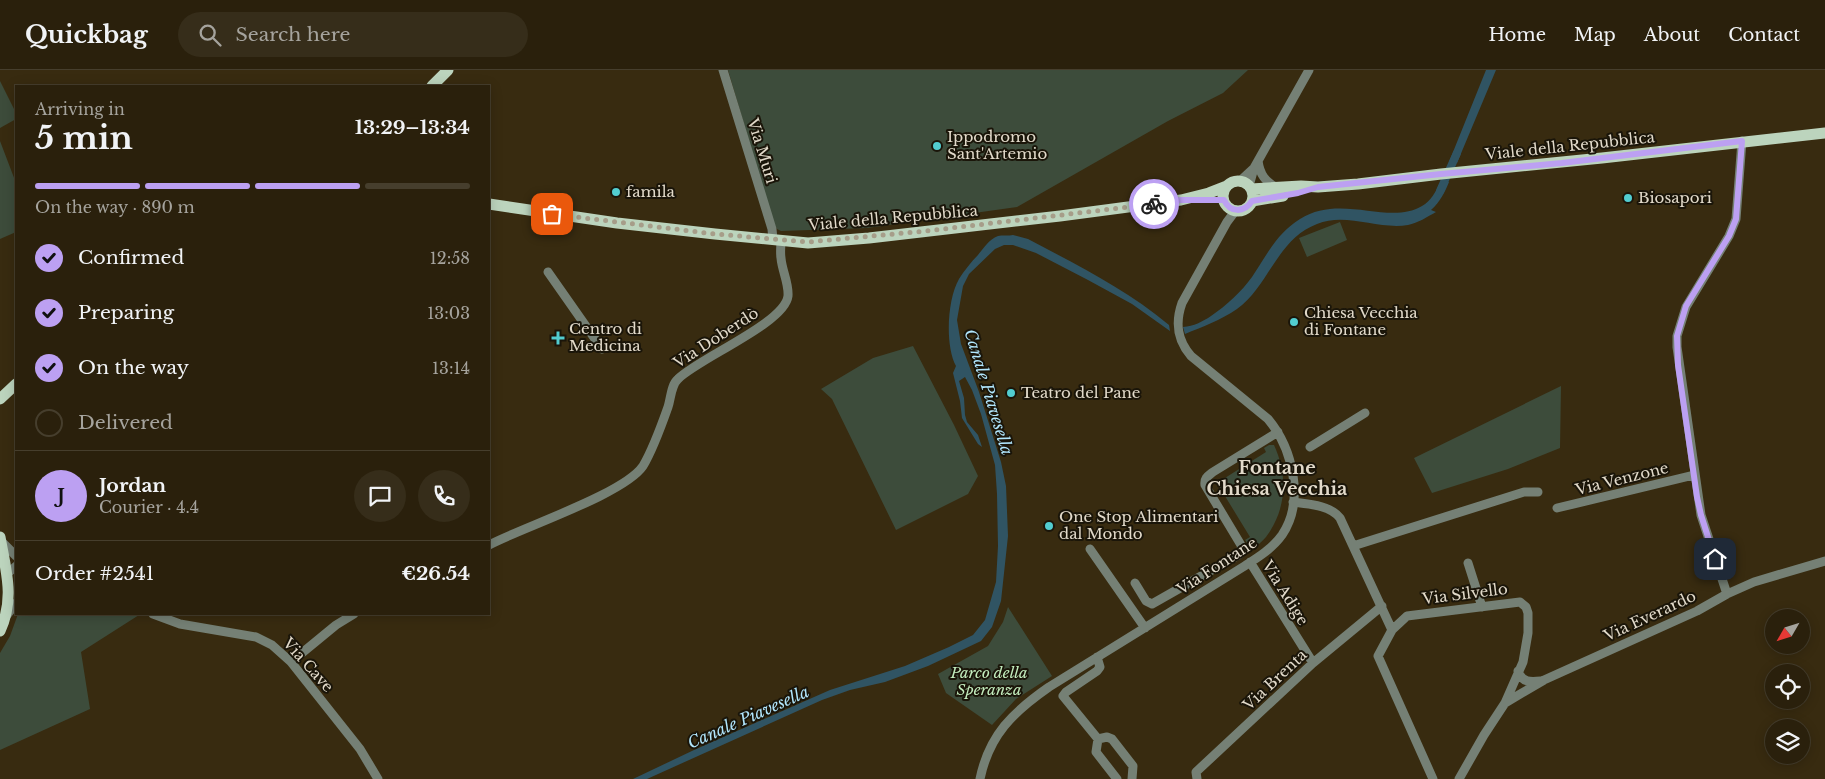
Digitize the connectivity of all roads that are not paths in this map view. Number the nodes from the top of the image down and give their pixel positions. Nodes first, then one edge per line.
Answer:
1 (448, 70) edge
2 (723, 70) edge
3 (1309, 70) edge
4 (433, 85) edge
5 (1825, 132) edge
6 (1742, 141) junction
7 (1256, 164) junction
8 (1227, 186) junction
9 (1318, 187) junction
10 (1248, 189) junction
11 (1277, 189) junction
12 (1181, 200) junction
13 (490, 204) edge
14 (1230, 206) junction
15 (777, 240) junction
16 (548, 272) dead end
17 (572, 305) junction
18 (563, 311) dead end
19 (602, 349) dead end
20 (15, 384) edge
21 (15, 384) edge
22 (0, 392) edge
23 (0, 399) edge
24 (1365, 413) dead end
25 (1278, 432) junction
26 (1310, 446) dead end
27 (1694, 475) junction
28 (1538, 492) dead end
29 (1293, 502) junction
30 (1557, 508) dead end
31 (0, 539) edge
32 (490, 545) edge
33 (1354, 546) junction
34 (1090, 549) dead end
35 (15, 555) edge
36 (1825, 561) edge
37 (1250, 562) junction
38 (1468, 563) dead end
39 (1215, 568) junction
40 (10, 579) edge
41 (1222, 580) junction
42 (1136, 583) dead end
43 (1727, 594) junction
44 (15, 604) edge
45 (1382, 606) junction
46 (1482, 607) junction
47 (6, 615) junction
48 (156, 615) edge
49 (352, 615) edge
50 (1407, 616) junction
51 (1145, 628) junction
52 (1392, 630) junction
53 (0, 631) edge
54 (1098, 657) junction
55 (291, 662) junction
56 (1313, 663) junction
57 (1518, 671) junction
58 (1544, 680) junction
59 (1049, 688) junction
60 (1063, 696) junction
61 (1505, 703) junction
62 (1098, 739) junction
63 (1433, 778) edge
64 (378, 779) edge
65 (980, 779) edge
66 (1118, 779) edge
67 (1132, 779) edge
68 (1197, 779) edge
69 (1459, 779) edge

1 - 4 main road
2 - 15 street, Via Muri
3 - 7 street
5 - 6 main road, Viale della Repubblica
6 - 9 main road, Viale della Repubblica
6 - 27 street
7 - 10 street
7 - 11 street
8 - 10 main road, Viale della Repubblica
8 - 12 main road, Viale della Repubblica
8 - 14 main road
9 - 10 main road, Viale della Repubblica
9 - 11 main road, Viale della Repubblica
10 - 11 main road, Viale della Repubblica
10 - 14 main road, Viale della Repubblica
12 - 14 main road, Viale della Repubblica
12 - 15 main road, Viale della Repubblica
13 - 15 main road, Viale della Repubblica
14 - 25 street, Via Fontane
15 - 32 street, Via Doberdò
16 - 17 street
17 - 18 street
17 - 19 street
20 - 22 main road
21 - 23 main road
24 - 26 street
25 - 29 street, Via Fontane
25 - 39 street
27 - 30 street, Via Venzone
27 - 43 street
28 - 33 street
29 - 33 street
29 - 37 street, Via Fontane
31 - 35 street
31 - 40 main road
33 - 45 street
34 - 51 street
36 - 43 street, Via Everardo
37 - 41 street, Via Fontane
37 - 56 street, Via Adige
38 - 46 street
39 - 41 street
39 - 42 street
40 - 47 main road
41 - 51 street, Via Fontane
43 - 58 street, Via Everardo
44 - 47 street
45 - 50 street
45 - 52 street
45 - 56 street, Via Brenta
46 - 50 street, Via Silvello
46 - 57 street, Via Silvello
47 - 53 main road
48 - 55 street, Via Cave
49 - 55 street
50 - 52 street, Via Silvello
51 - 54 street, Via Fontane
52 - 63 street, Via Silvello
54 - 59 street, Via Fontane
54 - 60 street
55 - 64 street, Via Cave
56 - 68 street, Via Brenta
57 - 58 street
57 - 61 street, Via Silvello
58 - 61 street, Via Everardo
59 - 60 street
59 - 65 street, Via Fontane
60 - 62 street
61 - 69 street, Via Silvello
62 - 66 street
62 - 67 street

